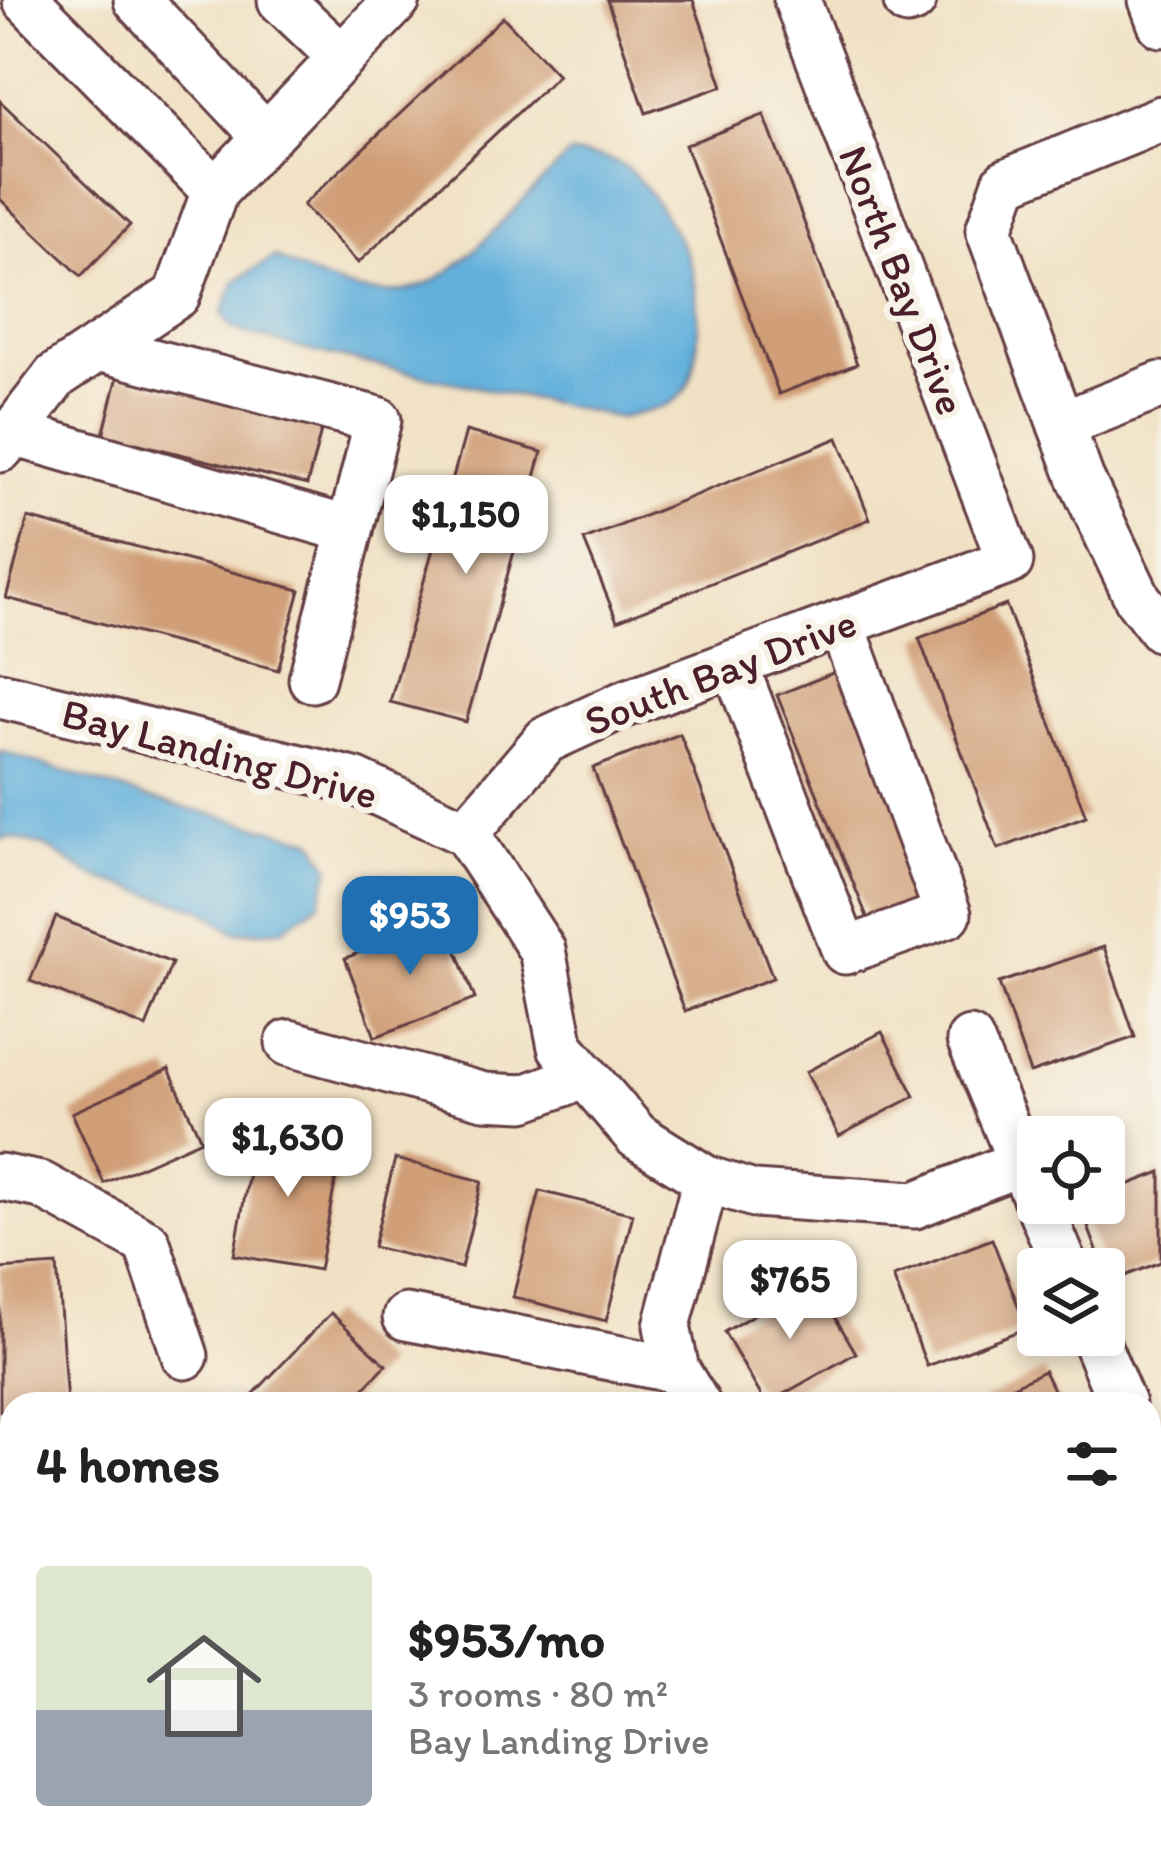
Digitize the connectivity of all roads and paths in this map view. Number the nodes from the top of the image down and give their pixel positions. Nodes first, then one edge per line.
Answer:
1 (26, 0) edge
2 (137, 0) edge
3 (281, 0) edge
4 (397, 0) edge
5 (797, 0) edge
6 (1152, 0) edge
7 (1161, 24) edge
8 (342, 58) junction
9 (1161, 119) edge
10 (266, 137) junction
11 (215, 190) junction
12 (98, 348) junction
13 (1161, 385) edge
14 (1061, 425) junction
15 (5, 441) edge
16 (350, 530) junction
17 (1010, 561) joint
18 (841, 623) junction
19 (1161, 628) edge
20 (734, 663) junction
21 (312, 679) dead end
22 (0, 695) edge
23 (466, 833) junction
24 (970, 1040) dead end
25 (289, 1043) dead end
26 (585, 1076) junction
27 (1017, 1158) edge
28 (1017, 1164) edge
29 (0, 1177) edge
30 (706, 1179) junction
31 (406, 1317) dead end
32 (185, 1356) dead end
33 (1103, 1356) edge
34 (686, 1387) edge
35 (1117, 1392) edge

1 - 11 street
2 - 10 street
3 - 8 street
4 - 8 street
5 - 17 street, North Bay Drive
6 - 7 street
8 - 10 street
9 - 14 street
10 - 11 street
11 - 12 street
12 - 15 street
12 - 16 street
13 - 14 street
14 - 19 street
15 - 16 street
16 - 21 street
17 - 18 street, South Bay Drive
18 - 20 street, South Bay Drive
18 - 20 street
20 - 23 street, South Bay Drive
22 - 23 street, Bay Landing Drive
23 - 26 street
24 - 27 street
25 - 26 street
26 - 30 street
28 - 30 street
29 - 32 street
30 - 34 street
31 - 34 street
33 - 35 street

